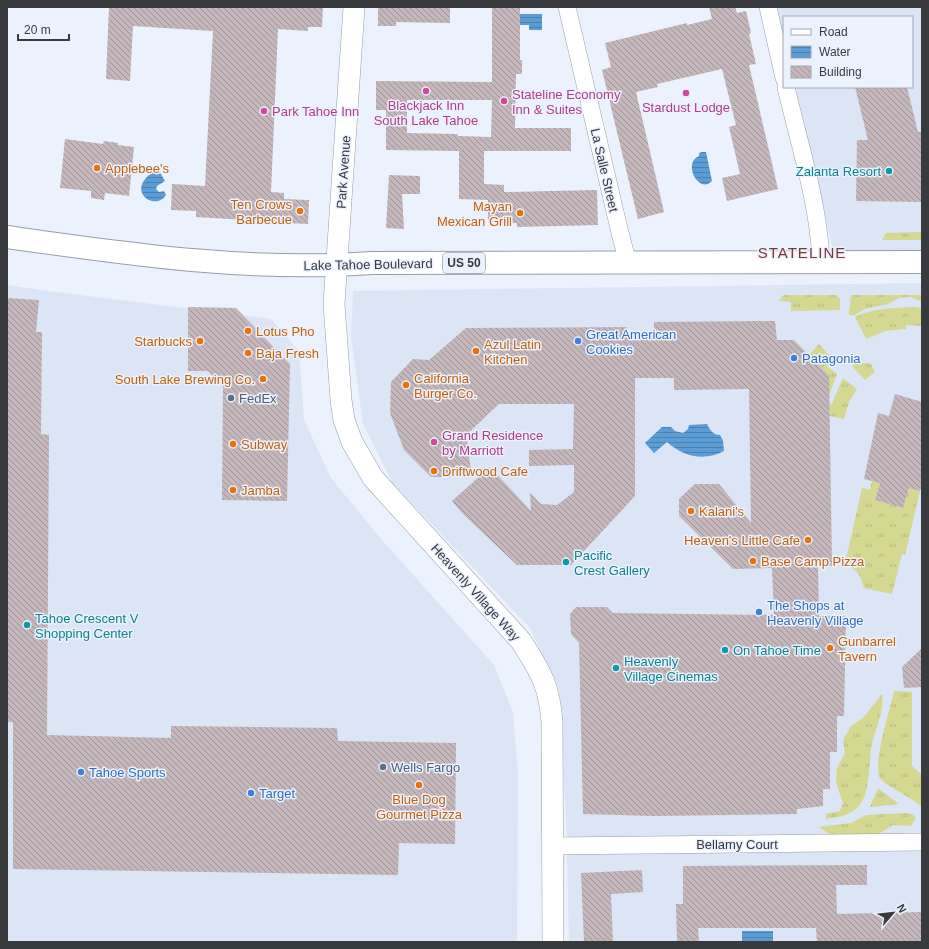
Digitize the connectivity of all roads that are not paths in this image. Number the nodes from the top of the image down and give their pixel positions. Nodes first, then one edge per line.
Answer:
1 (354, 7) edge
2 (567, 7) edge
3 (768, 7) edge
4 (783, 74) edge
5 (786, 88) edge
6 (7, 236) edge
7 (821, 262) junction
8 (922, 262) edge
9 (628, 263) junction
10 (336, 266) junction
11 (922, 842) edge
12 (553, 846) junction
13 (553, 942) edge

1 - 10 street, Park Avenue
2 - 9 street, La Salle Street
3 - 4 street
5 - 7 street
6 - 10 highway, Lake Tahoe Boulevard / US 50
7 - 8 highway, Lake Tahoe Boulevard / US 50
7 - 9 highway, Lake Tahoe Boulevard / US 50
9 - 10 highway, Lake Tahoe Boulevard / US 50
10 - 12 street, Heavenly Village Way
11 - 12 street, Bellamy Court
12 - 13 street, Heavenly Village Way

